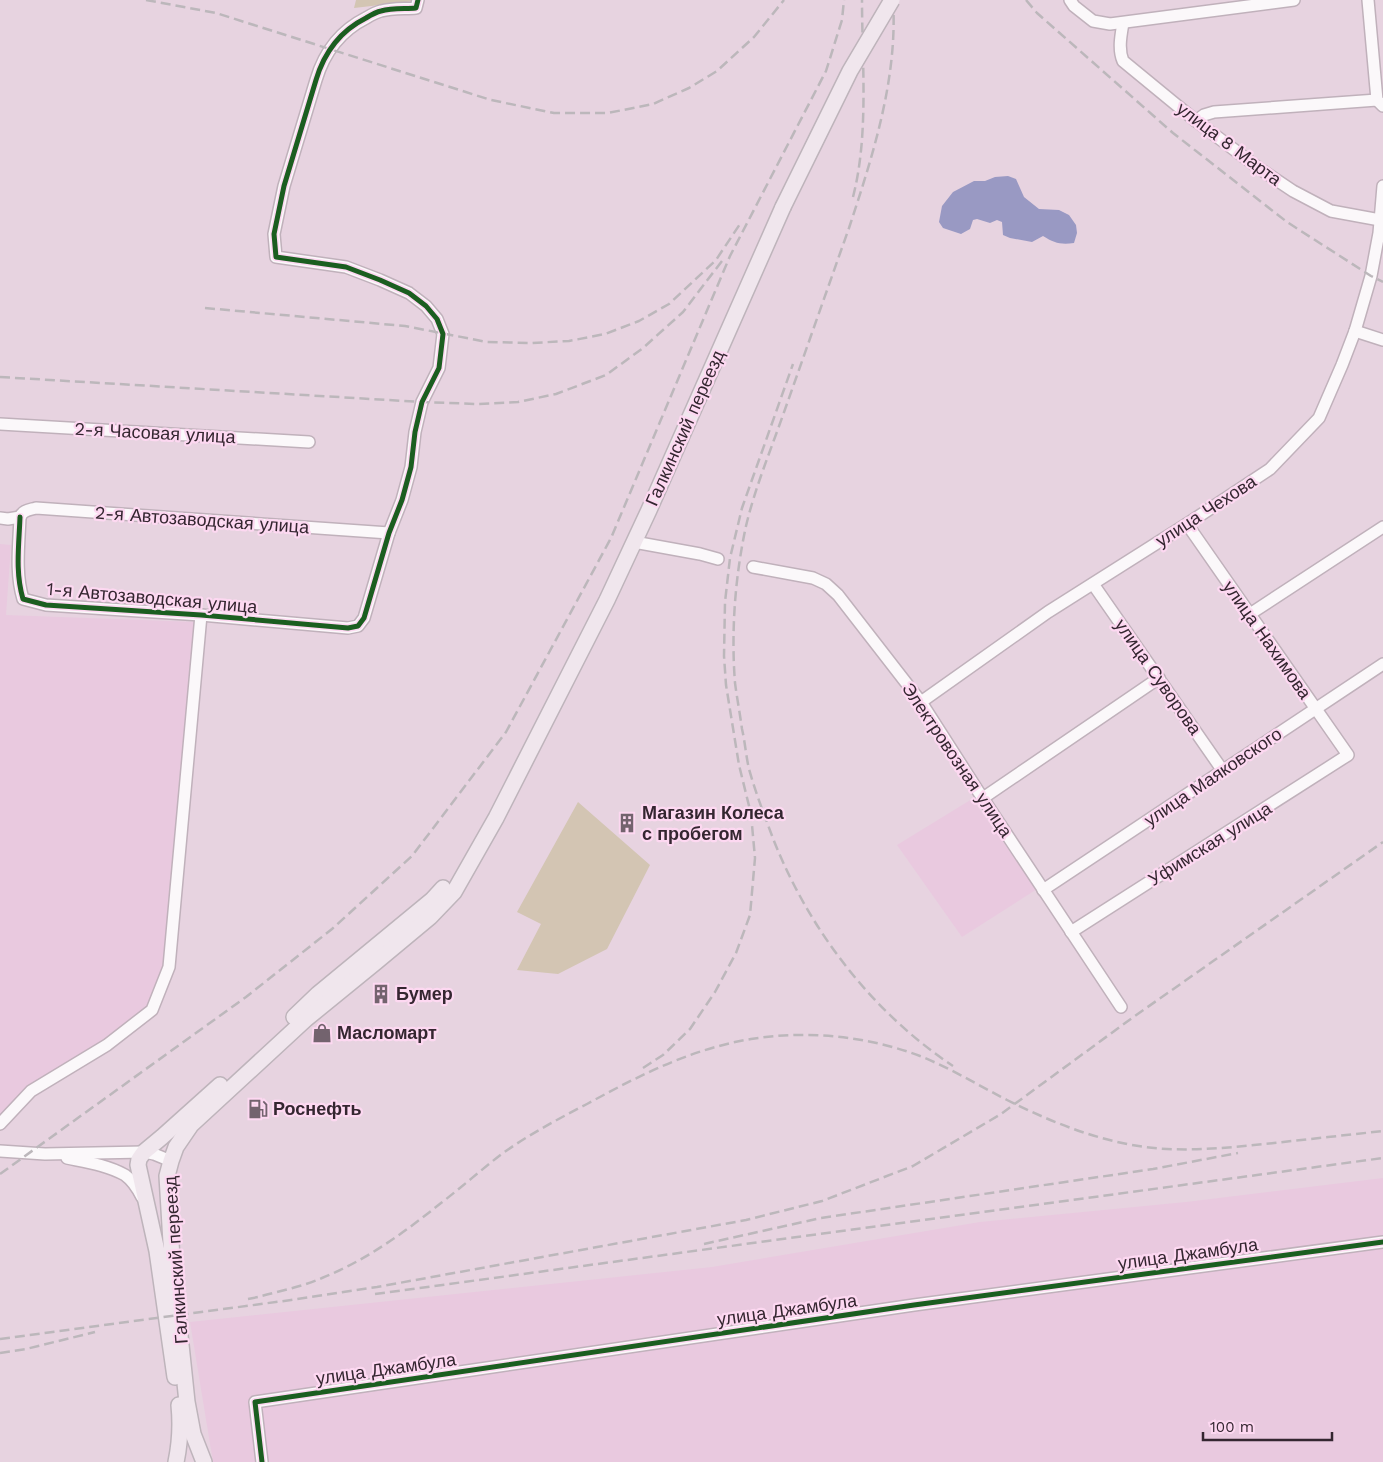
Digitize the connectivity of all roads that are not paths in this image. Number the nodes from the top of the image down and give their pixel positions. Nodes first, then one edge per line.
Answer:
1 (418, 0) edge
2 (892, 0) edge
3 (1070, 0) edge
4 (1294, 0) edge
5 (1368, 0) edge
6 (1227, 4) edge
7 (1123, 23) junction
8 (1380, 103) edge
9 (1196, 121) junction
10 (1383, 186) edge
11 (1380, 220) junction
12 (1381, 233) edge
13 (1355, 331) junction
14 (1383, 340) edge
15 (0, 424) edge
16 (309, 442) dead end
17 (20, 517) junction
18 (0, 518) edge
19 (1187, 524) junction
20 (1383, 527) edge
21 (389, 533) junction
22 (634, 542) junction
23 (718, 559) dead end
24 (753, 567) dead end
25 (1093, 584) junction
26 (1250, 614) junction
27 (201, 615) junction
28 (1383, 664) edge
29 (1158, 678) junction
30 (921, 702) junction
31 (1316, 709) junction
32 (1348, 756) joint
33 (1223, 770) junction
34 (983, 798) junction
35 (474, 854) junction
36 (1043, 890) junction
37 (1071, 932) junction
38 (1121, 1007) dead end
39 (0, 1124) edge
40 (162, 1137) junction
41 (0, 1151) edge
42 (128, 1151) junction
43 (144, 1152) junction
44 (45, 1154) junction
45 (171, 1161) junction
46 (147, 1208) junction
47 (1383, 1242) edge
48 (176, 1462) edge
49 (204, 1462) edge
50 (262, 1462) edge

1 - 21 street
2 - 22 main road, Галкинский переезд, bridge
3 - 7 street
4 - 6 street
5 - 8 street
6 - 7 street
7 - 9 street, улица 8 Марта
8 - 9 street
9 - 11 street, улица 8 Марта
10 - 11 street, улица Чехова
11 - 12 street, улица Чехова
12 - 13 street, улица Чехова
13 - 14 street
13 - 19 street, улица Чехова
15 - 16 street, 2-я Часовая улица
17 - 18 street, 2-я Автозаводская улица
17 - 21 street, 2-я Автозаводская улица
17 - 27 street, 1-я Автозаводская улица
19 - 25 street, улица Чехова
19 - 26 street, улица Нахимова
20 - 26 street
21 - 27 street, 1-я Автозаводская улица
22 - 23 street
22 - 35 main road, Галкинский переезд
24 - 30 street, Электровозная улица
25 - 29 street, улица Суворова
25 - 30 street, улица Чехова
26 - 31 street, улица Нахимова
27 - 39 street
28 - 31 street, улица Маяковского
29 - 33 street, улица Суворова
29 - 34 street
30 - 34 street, Электровозная улица
31 - 32 street, улица Нахимова
31 - 33 street, улица Маяковского
32 - 37 street, Уфимская улица
33 - 36 street, улица Маяковского
34 - 36 street, Электровозная улица
35 - 40 main road, Галкинский переезд
35 - 45 main road, Галкинский переезд
36 - 37 street, Электровозная улица
37 - 38 street, Электровозная улица
40 - 42 street
40 - 43 main road, Галкинский переезд
41 - 44 street
42 - 43 street
42 - 44 street
43 - 45 street
43 - 46 main road, Галкинский переезд
44 - 46 street
45 - 49 main road, Галкинский переезд
46 - 48 main road, Галкинский переезд
47 - 50 street, улица Джамбула

